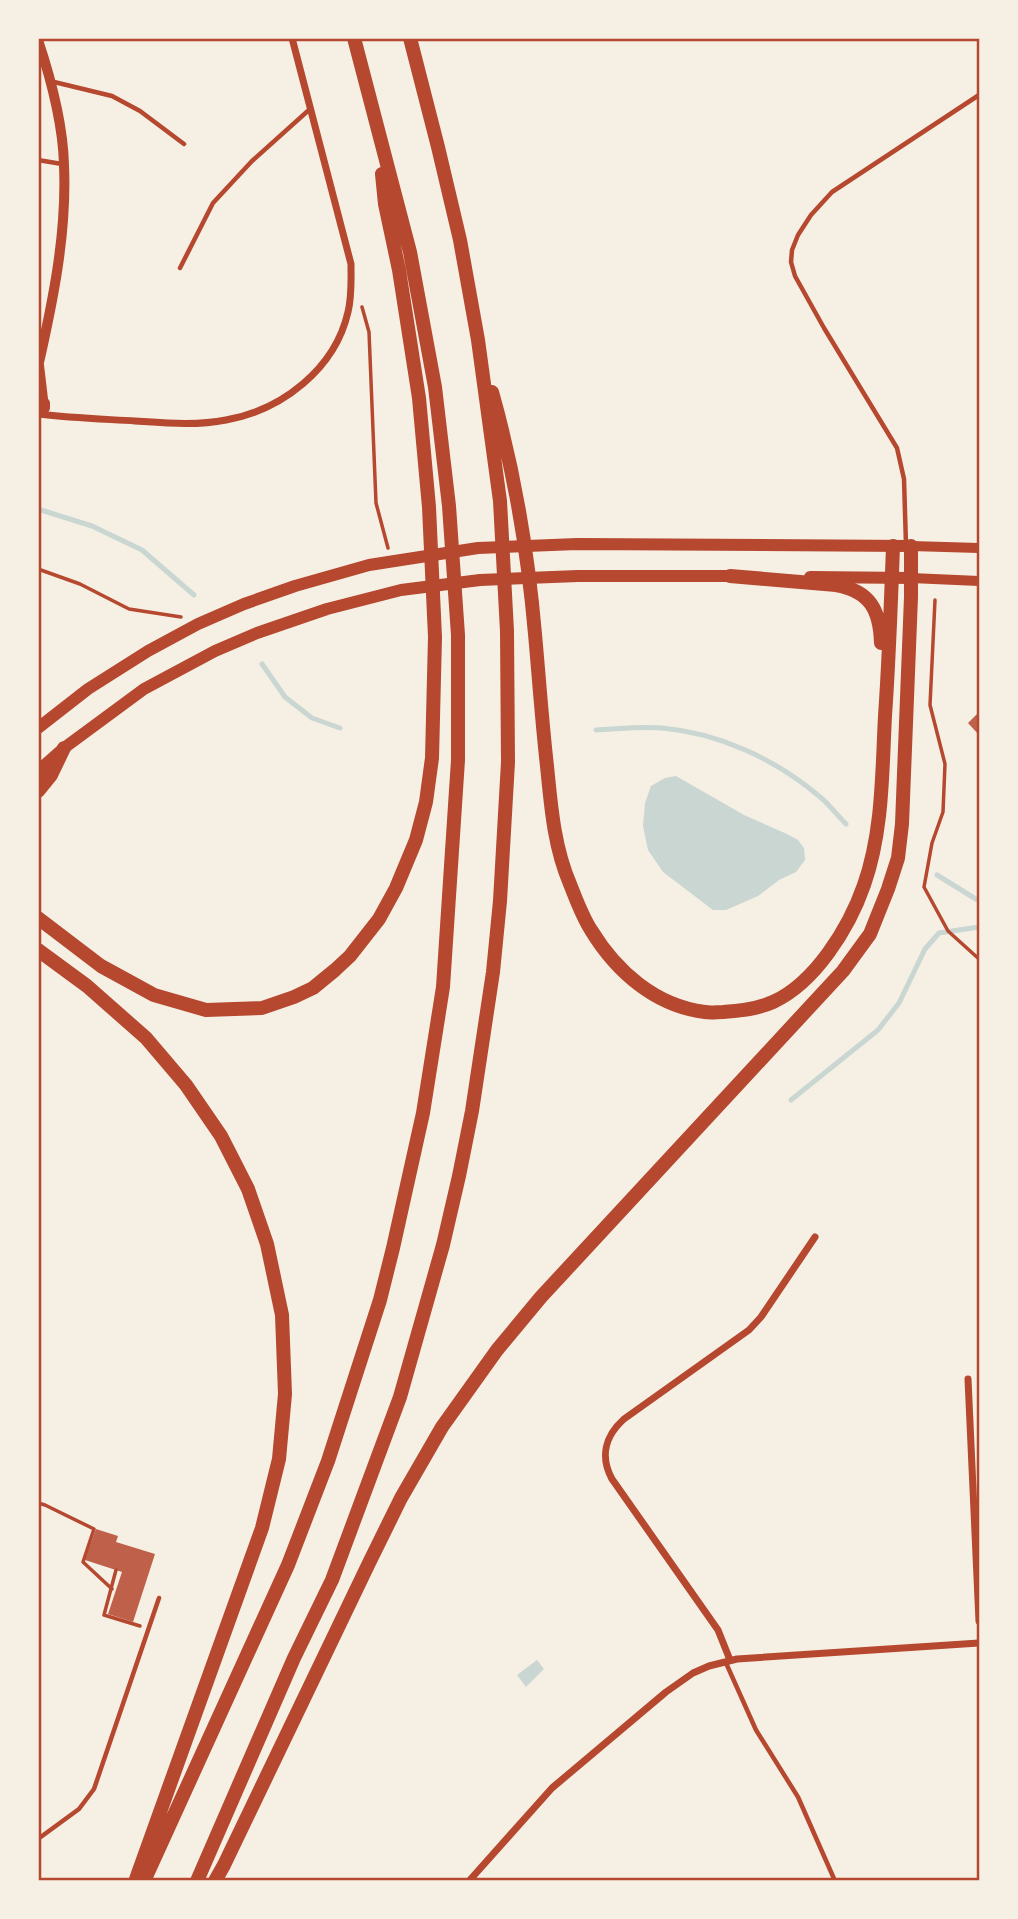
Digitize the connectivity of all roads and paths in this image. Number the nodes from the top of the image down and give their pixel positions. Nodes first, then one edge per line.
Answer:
1 (292, 38) edge
2 (354, 38) edge
3 (410, 38) edge
4 (38, 40) edge
5 (50, 81) junction
6 (979, 95) edge
7 (310, 109) junction
8 (379, 137) junction
9 (184, 145) dead end
10 (38, 160) edge
11 (64, 164) junction
12 (180, 268) dead end
13 (362, 305) dead end
14 (478, 340) junction
15 (39, 366) edge
16 (42, 400) edge
17 (39, 414) edge
18 (62, 417) junction
19 (904, 546) junction
20 (388, 548) dead end
21 (979, 548) edge
22 (38, 569) edge
23 (730, 576) junction
24 (892, 578) junction
25 (911, 578) junction
26 (979, 581) edge
27 (935, 600) dead end
28 (181, 617) dead end
29 (886, 708) junction
30 (38, 727) edge
31 (64, 748) junction
32 (38, 771) edge
33 (38, 791) edge
34 (41, 919) edge
35 (38, 950) edge
36 (979, 959) edge
37 (815, 1237) dead end
38 (968, 1379) dead end
39 (38, 1503) edge
40 (116, 1570) dead end
41 (111, 1589) junction
42 (159, 1598) dead end
43 (979, 1620) edge
44 (136, 1625) dead end
45 (979, 1643) edge
46 (728, 1661) junction
47 (38, 1839) edge
48 (135, 1881) edge
49 (144, 1881) edge
50 (197, 1881) edge
51 (215, 1881) edge
52 (469, 1881) edge
53 (835, 1881) edge

1 - 7 street
2 - 8 highway
3 - 14 highway
4 - 5 street
5 - 9 lane
5 - 11 street
6 - 19 lane
7 - 12 lane
7 - 18 street
8 - 34 highway
8 - 49 highway
10 - 11 lane
11 - 15 street
13 - 20 path
14 - 29 highway
14 - 50 highway
15 - 16 street
16 - 17 street
16 - 18 street
17 - 18 street
19 - 21 main road
19 - 24 highway
19 - 25 highway
19 - 30 main road
22 - 28 path
23 - 24 main road
23 - 29 highway
23 - 31 main road
24 - 25 main road
24 - 29 highway
25 - 26 main road
25 - 51 highway
27 - 36 path
31 - 32 main road
31 - 33 highway
35 - 48 highway
37 - 46 street
38 - 43 street
39 - 41 path
40 - 41 path
41 - 44 path
42 - 47 lane
45 - 46 street
46 - 52 street
46 - 53 lane

